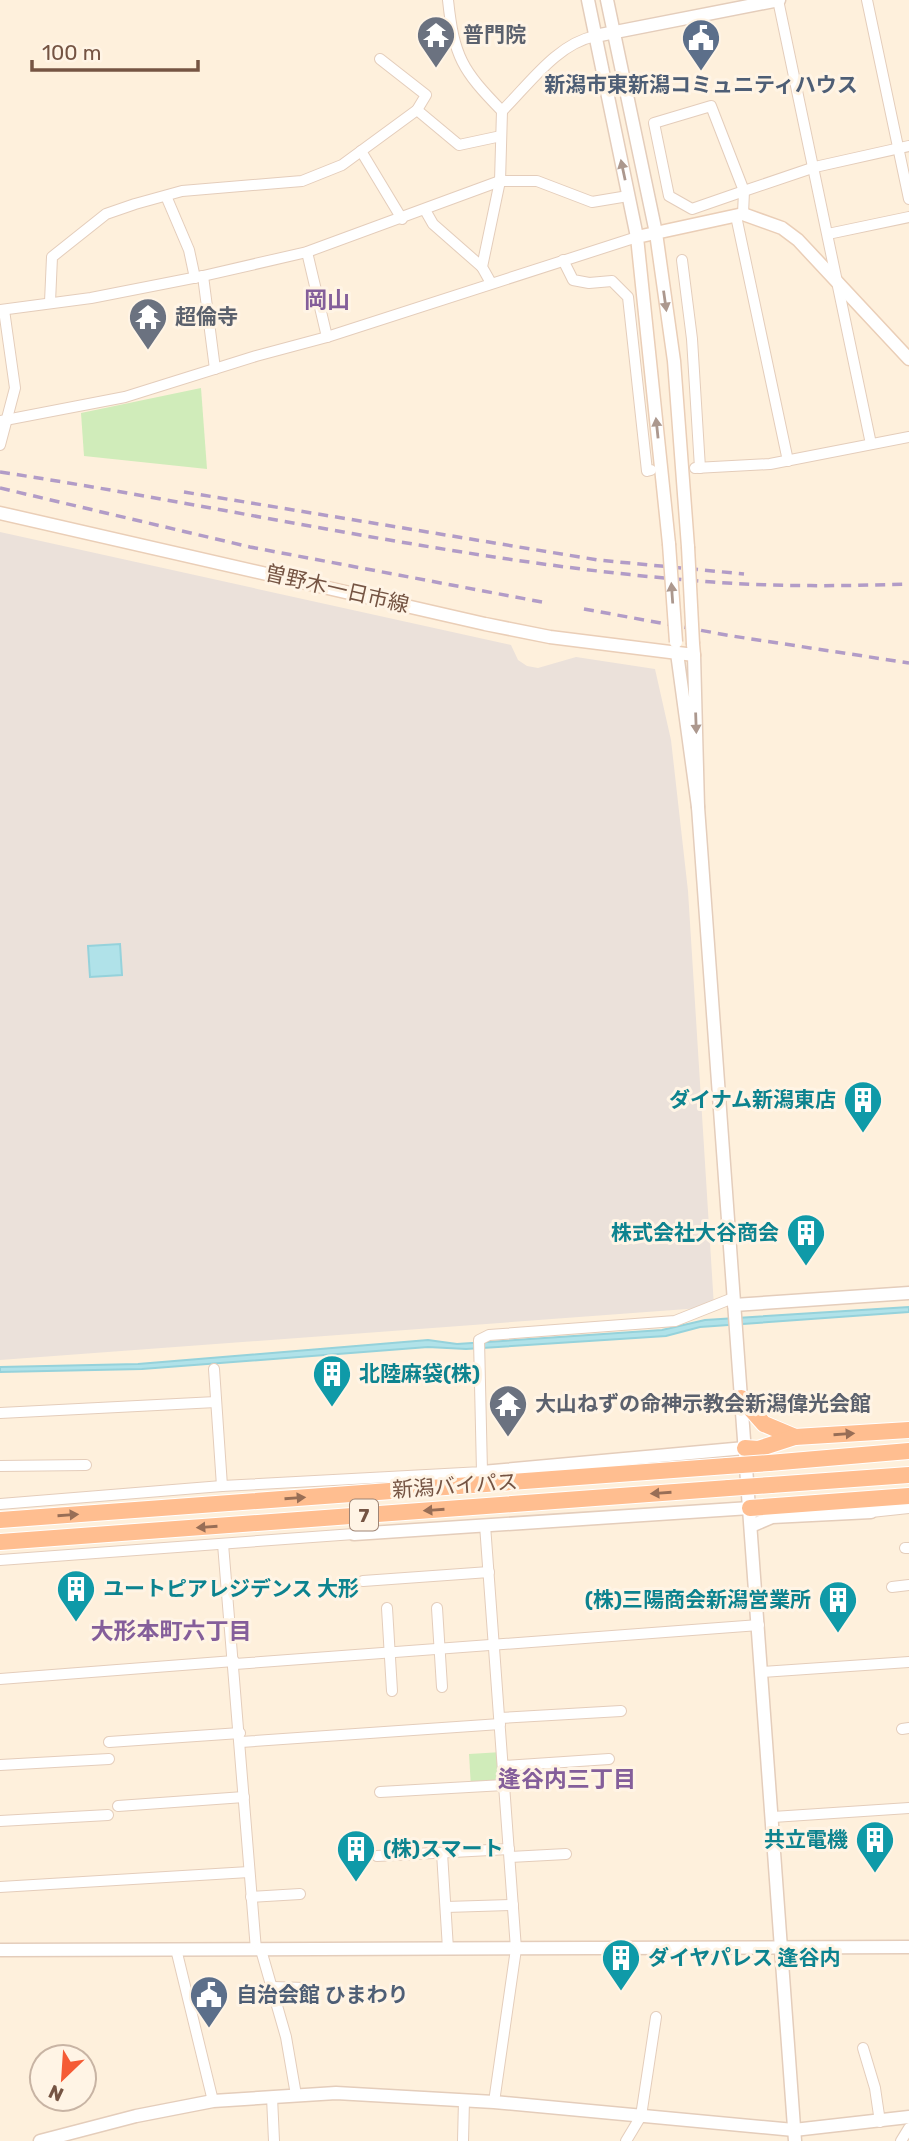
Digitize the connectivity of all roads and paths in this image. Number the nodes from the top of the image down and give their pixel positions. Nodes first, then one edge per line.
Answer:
1 (448, 0) edge
2 (588, 0) edge
3 (607, 0) edge
4 (778, 0) edge
5 (867, 0) edge
6 (614, 32) junction
7 (595, 36) junction
8 (380, 59) dead end
9 (417, 110) junction
10 (502, 111) junction
11 (501, 136) junction
12 (909, 146) edge
13 (898, 148) junction
14 (361, 150) junction
15 (815, 167) junction
16 (500, 181) junction
17 (744, 191) junction
18 (166, 196) junction
19 (628, 196) junction
20 (909, 200) edge
21 (425, 210) junction
22 (739, 215) junction
23 (909, 217) edge
24 (402, 219) junction
25 (656, 233) junction
26 (828, 234) junction
27 (637, 237) junction
28 (307, 251) junction
29 (563, 260) junction
30 (682, 260) dead end
31 (482, 267) junction
32 (199, 277) junction
33 (837, 282) junction
34 (491, 284) junction
35 (50, 302) junction
36 (2, 310) edge
37 (327, 337) junction
38 (909, 359) edge
39 (215, 369) junction
40 (4, 421) edge
41 (909, 437) edge
42 (871, 444) junction
43 (0, 445) edge
44 (788, 461) junction
45 (651, 470) dead end
46 (0, 513) edge
47 (676, 648) junction
48 (693, 649) junction
49 (698, 807) junction
50 (909, 1293) edge
51 (734, 1302) junction
52 (214, 1369) dead end
53 (741, 1398) junction
54 (216, 1402) junction
55 (0, 1413) edge
56 (909, 1430) edge
57 (795, 1437) junction
58 (745, 1448) junction
59 (909, 1451) edge
60 (86, 1465) dead end
61 (0, 1466) edge
62 (482, 1472) junction
63 (909, 1475) edge
64 (222, 1486) junction
65 (909, 1496) edge
66 (0, 1504) edge
67 (750, 1508) junction
68 (909, 1508) edge
69 (871, 1512) joint
70 (0, 1520) edge
71 (485, 1525) junction
72 (751, 1526) junction
73 (354, 1534) joint
74 (0, 1542) edge
75 (223, 1544) junction
76 (0, 1560) edge
77 (489, 1572) junction
78 (363, 1581) dead end
79 (909, 1586) edge
80 (892, 1587) dead end
81 (387, 1608) dead end
82 (437, 1608) dead end
83 (759, 1625) junction
84 (494, 1646) junction
85 (440, 1650) junction
86 (390, 1653) junction
87 (909, 1662) edge
88 (235, 1663) junction
89 (762, 1672) junction
90 (0, 1679) edge
91 (442, 1687) dead end
92 (392, 1690) dead end
93 (621, 1712) dead end
94 (500, 1721) junction
95 (241, 1738) junction
96 (109, 1742) dead end
97 (109, 1759) dead end
98 (609, 1759) dead end
99 (0, 1765) edge
100 (503, 1766) junction
101 (505, 1786) junction
102 (380, 1792) dead end
103 (244, 1797) junction
104 (118, 1805) dead end
105 (909, 1808) edge
106 (108, 1815) dead end
107 (773, 1817) junction
108 (0, 1821) edge
109 (442, 1853) junction
110 (509, 1853) junction
111 (566, 1854) dead end
112 (377, 1857) dead end
113 (249, 1872) junction
114 (0, 1887) edge
115 (300, 1894) dead end
116 (251, 1897) junction
117 (513, 1905) junction
118 (446, 1908) junction
119 (782, 1947) junction
120 (909, 1947) edge
121 (176, 1949) junction
122 (448, 1949) junction
123 (516, 1949) junction
124 (0, 1950) edge
125 (258, 1950) junction
126 (273, 1987) junction
127 (305, 1988) dead end
128 (656, 2017) dead end
129 (863, 2048) dead end
130 (296, 2095) junction
131 (272, 2097) junction
132 (464, 2100) junction
133 (213, 2101) junction
134 (494, 2102) junction
135 (641, 2116) junction
136 (909, 2117) edge
137 (880, 2122) junction
138 (909, 2128) edge
139 (795, 2135) edge
140 (40, 2141) edge
141 (274, 2141) edge
142 (463, 2141) edge
143 (626, 2141) edge
144 (901, 2141) edge

1 - 10 street
2 - 7 street
3 - 6 street
4 - 6 street
4 - 15 street
5 - 13 street
6 - 7 street
6 - 25 street
7 - 10 street
19 -> 7 street
8 - 9 street
9 - 11 street
9 - 14 street
10 - 11 street
11 - 16 street
12 - 13 street
13 - 15 street
13 - 20 street
14 - 18 street
14 - 24 street
15 - 17 street
15 - 26 street
16 - 19 street
16 - 21 street
16 - 31 street
17 - 17 street
17 - 22 street
18 - 32 street
18 - 35 street
19 - 27 street
21 - 24 street
21 - 31 street
22 - 25 street
22 - 33 street
22 - 44 street
23 - 26 street
24 - 28 street
25 - 27 street
25 -> 48 street, bridge
26 - 33 street
27 - 29 street
47 -> 27 street, bridge
28 - 32 street
28 - 37 street
29 - 34 street
29 - 45 street
30 - 44 street
31 - 34 street
32 - 35 street
32 - 39 street
33 - 38 street
33 - 42 street
34 - 37 street
35 - 36 street
36 - 40 street
37 - 39 street
39 - 40 street
40 - 43 street
41 - 42 street
42 - 44 street
46 - 47 street, 曽野木一日市線
47 - 48 street, 曽野木一日市線
47 - 49 street
48 -> 49 street
49 - 51 street
50 - 51 street
51 - 53 street
51 - 62 street
52 - 54 street
53 - 57 highway
53 - 58 street
54 - 55 street
54 - 64 street
57 -> 56 highway
57 - 58 highway
58 - 62 street
58 - 67 street
70 -> 59 highway, 新潟バイパス / 7, bridge
60 - 61 street
62 - 64 street
63 -> 74 highway, 新潟バイパス / 7, bridge
64 - 66 street
65 - 67 highway
67 - 71 street
67 - 72 street
68 - 69 street
69 - 72 street
71 - 73 street
71 - 77 street
72 - 83 street
73 - 75 street
75 - 76 street
75 - 88 street
77 - 78 street
77 - 84 street
79 - 80 street
81 - 86 street
82 - 85 street
83 - 84 street
83 - 89 street
84 - 85 street
84 - 94 street
85 - 86 street
85 - 91 street
86 - 88 street
86 - 92 street
87 - 89 street
88 - 90 street
88 - 95 street
89 - 107 street
93 - 94 street
94 - 95 street
94 - 100 street
95 - 96 street
95 - 103 street
97 - 99 street
98 - 100 street
100 - 101 street
101 - 102 street
101 - 110 street
103 - 104 street
103 - 113 street
105 - 107 street
106 - 108 street
107 - 119 street
109 - 110 street
109 - 112 street
109 - 118 street
110 - 111 street
110 - 117 street
113 - 114 street
113 - 116 street
115 - 116 street
116 - 125 street
117 - 118 street
117 - 123 street
118 - 122 street
119 - 120 street
119 - 123 street
119 - 139 street
121 - 124 street
121 - 125 street
121 - 133 street
122 - 123 street
122 - 125 street
123 - 134 street
125 - 126 street
126 - 127 street
126 - 130 street
128 - 135 street
129 - 137 street
130 - 131 street
130 - 132 street
131 - 133 street
131 - 141 street
132 - 134 street
132 - 142 street
133 - 140 street
134 - 135 street
135 - 139 street
135 - 143 street
136 - 137 street
137 - 139 street
138 - 144 street

